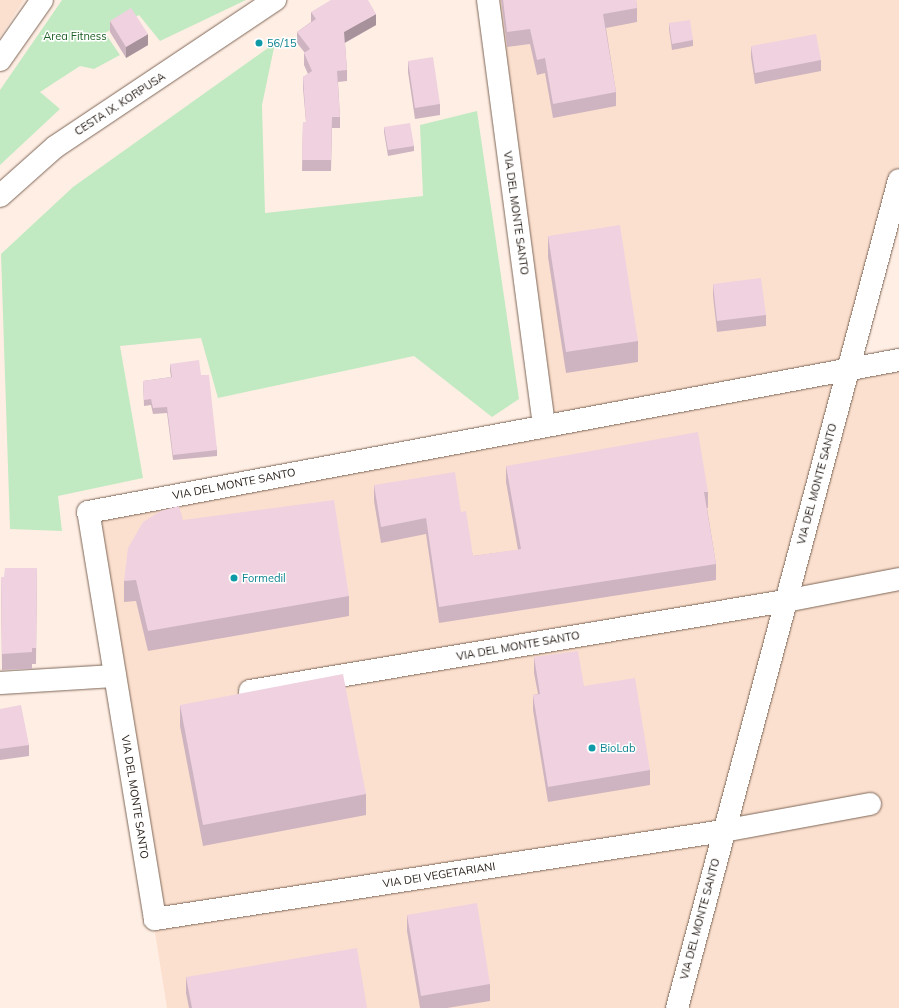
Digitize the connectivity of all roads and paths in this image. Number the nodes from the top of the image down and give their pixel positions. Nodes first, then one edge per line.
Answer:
1 (42, 0) edge
2 (275, 0) edge
3 (488, 0) edge
4 (0, 60) edge
5 (899, 180) edge
6 (0, 196) edge
7 (899, 360) edge
8 (848, 368) junction
9 (544, 425) junction
10 (899, 579) edge
11 (785, 601) junction
12 (115, 676) junction
13 (0, 683) edge
14 (250, 691) edge
15 (870, 804) dead end
16 (723, 831) junction
17 (155, 919) joint
18 (677, 1008) edge

1 - 4 street
2 - 6 street, CESTA IX. KORPUSA
3 - 9 street, VIA DEL MONTE SANTO
5 - 8 street, VIA DEL MONTE SANTO
7 - 8 street
8 - 9 street, VIA DEL MONTE SANTO
8 - 11 street, VIA DEL MONTE SANTO
9 - 12 street, VIA DEL MONTE SANTO
10 - 11 street, VIA DEL MONTE SANTO
11 - 14 street, VIA DEL MONTE SANTO
11 - 16 street, VIA DEL MONTE SANTO
12 - 13 street
12 - 17 street, VIA DEL MONTE SANTO
15 - 16 street
16 - 17 street, VIA DEI VEGETARIANI
16 - 18 street, VIA DEL MONTE SANTO

